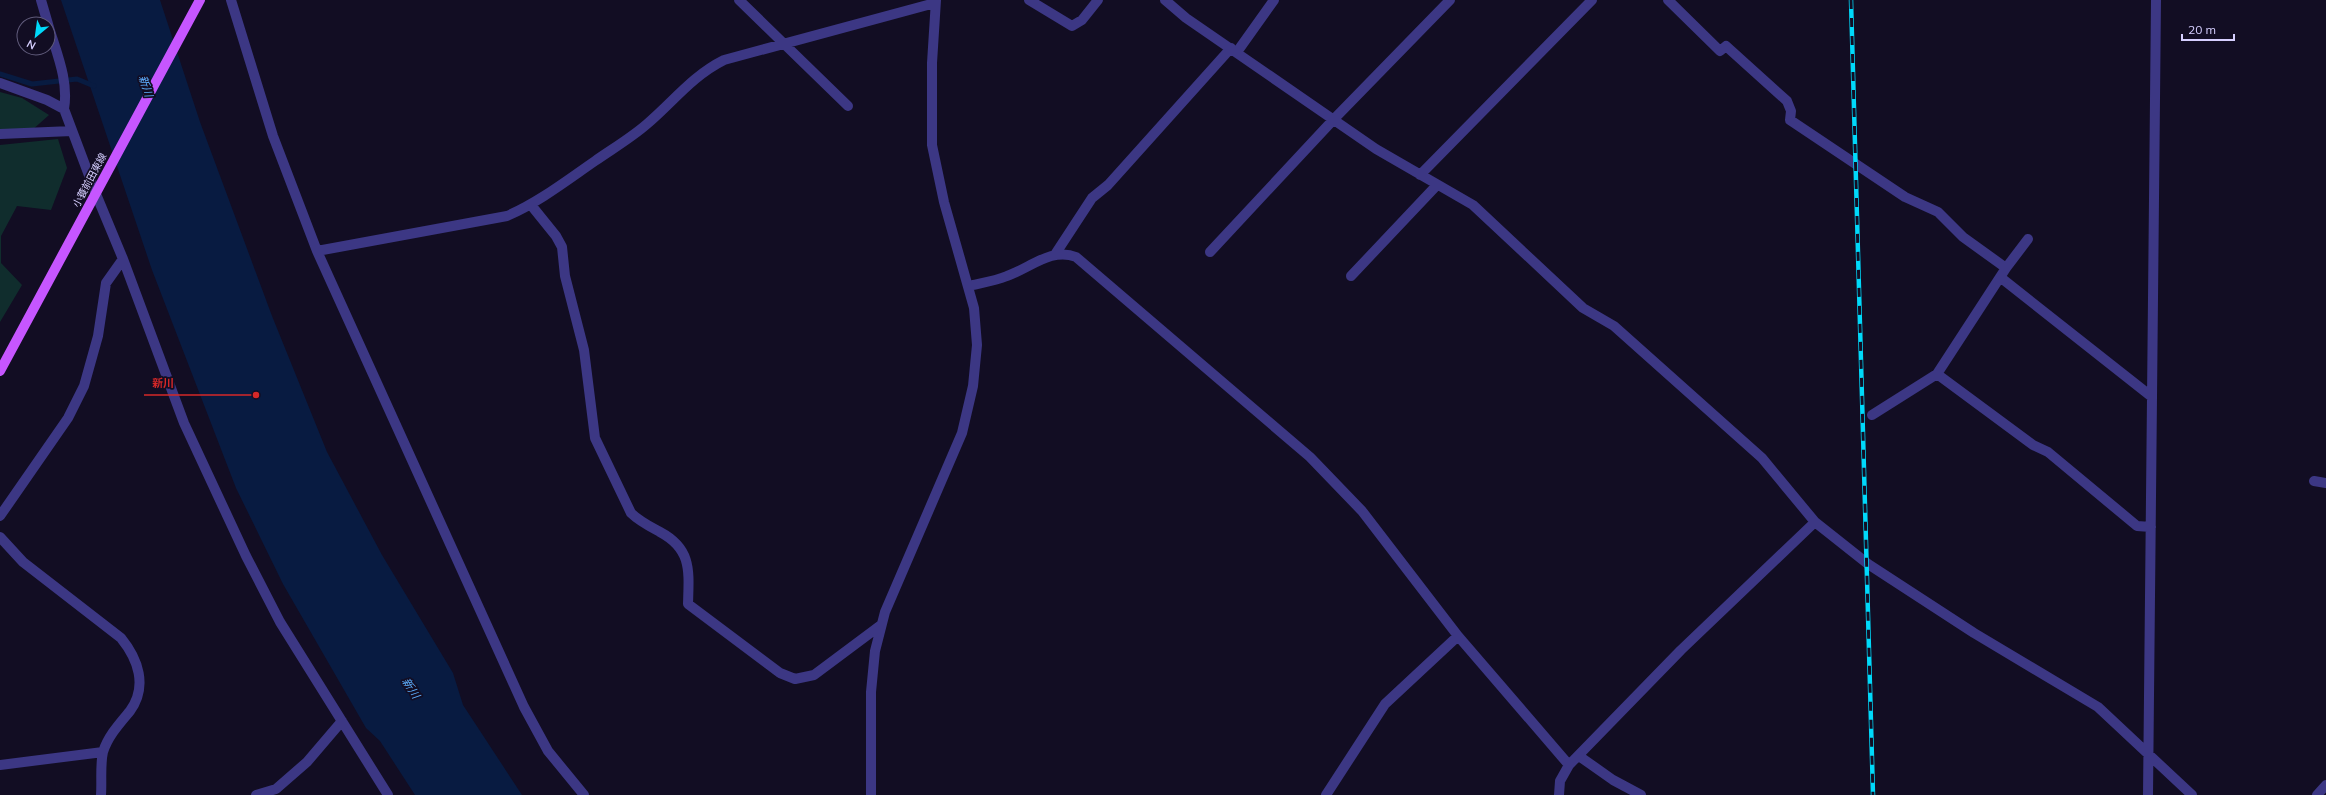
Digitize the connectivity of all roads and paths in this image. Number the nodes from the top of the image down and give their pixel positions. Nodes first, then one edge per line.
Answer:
1 (40, 0) edge
2 (230, 0) edge
3 (739, 0) edge
4 (1029, 0) edge
5 (1098, 0) edge
6 (1165, 0) edge
7 (1274, 0) edge
8 (1450, 0) edge
9 (1592, 0) edge
10 (1668, 0) edge
11 (2156, 0) edge
12 (936, 2) edge
13 (198, 4) edge
14 (45, 16) edge
15 (782, 44) junction
16 (56, 50) edge
17 (1234, 50) junction
18 (0, 84) edge
19 (848, 106) dead end
20 (64, 109) junction
21 (1334, 119) junction
22 (72, 131) junction
23 (0, 134) edge
24 (1420, 175) junction
25 (1437, 185) junction
26 (96, 194) junction
27 (531, 205) junction
28 (2028, 239) dead end
29 (317, 251) junction
30 (1210, 252) dead end
31 (1056, 253) junction
32 (123, 258) junction
33 (2003, 273) junction
34 (1351, 276) dead end
35 (968, 286) junction
36 (0, 371) edge
37 (1937, 374) junction
38 (2152, 397) junction
39 (1872, 414) dead end
40 (2314, 481) dead end
41 (2326, 483) edge
42 (0, 516) edge
43 (1815, 522) junction
44 (2151, 527) junction
45 (0, 537) edge
46 (881, 625) junction
47 (1458, 636) junction
48 (342, 721) junction
49 (103, 752) junction
50 (2149, 755) junction
51 (1579, 756) junction
52 (0, 765) edge
53 (1569, 765) junction
54 (2326, 784) edge
55 (101, 795) edge
56 (256, 795) edge
57 (388, 795) edge
58 (584, 795) edge
59 (871, 795) edge
60 (1326, 795) edge
61 (1559, 795) edge
62 (1640, 795) edge
63 (2148, 795) edge
64 (2192, 795) edge
65 (2317, 795) edge

1 - 14 street
2 - 29 street
3 - 15 street
4 - 5 street
6 - 17 street
7 - 17 street
8 - 21 street
9 - 24 street
10 - 33 street
11 - 38 street
12 - 15 street
12 - 35 street
13 - 26 main road, 小蓑前田東線
15 - 19 street
15 - 27 street
16 - 20 street
17 - 21 street
17 - 31 street
18 - 20 street
20 - 22 street
21 - 24 street
21 - 30 street
22 - 23 street
22 - 26 street
24 - 25 street
25 - 34 street
25 - 43 street
26 - 32 street
26 - 36 main road, 小蓑前田東線
27 - 29 street
27 - 46 street
28 - 33 street
29 - 58 street
31 - 35 street
31 - 47 street
32 - 42 street
32 - 48 street
33 - 37 street
33 - 38 street
35 - 46 street
37 - 39 street
37 - 44 street
38 - 44 street
40 - 41 street
43 - 50 street
43 - 51 street
44 - 50 street
45 - 49 street
46 - 59 street
47 - 53 street
47 - 60 street
48 - 56 street
48 - 57 street
49 - 52 street
49 - 55 street
50 - 63 street
50 - 64 street
51 - 53 street
51 - 62 street
53 - 61 street
54 - 65 street

